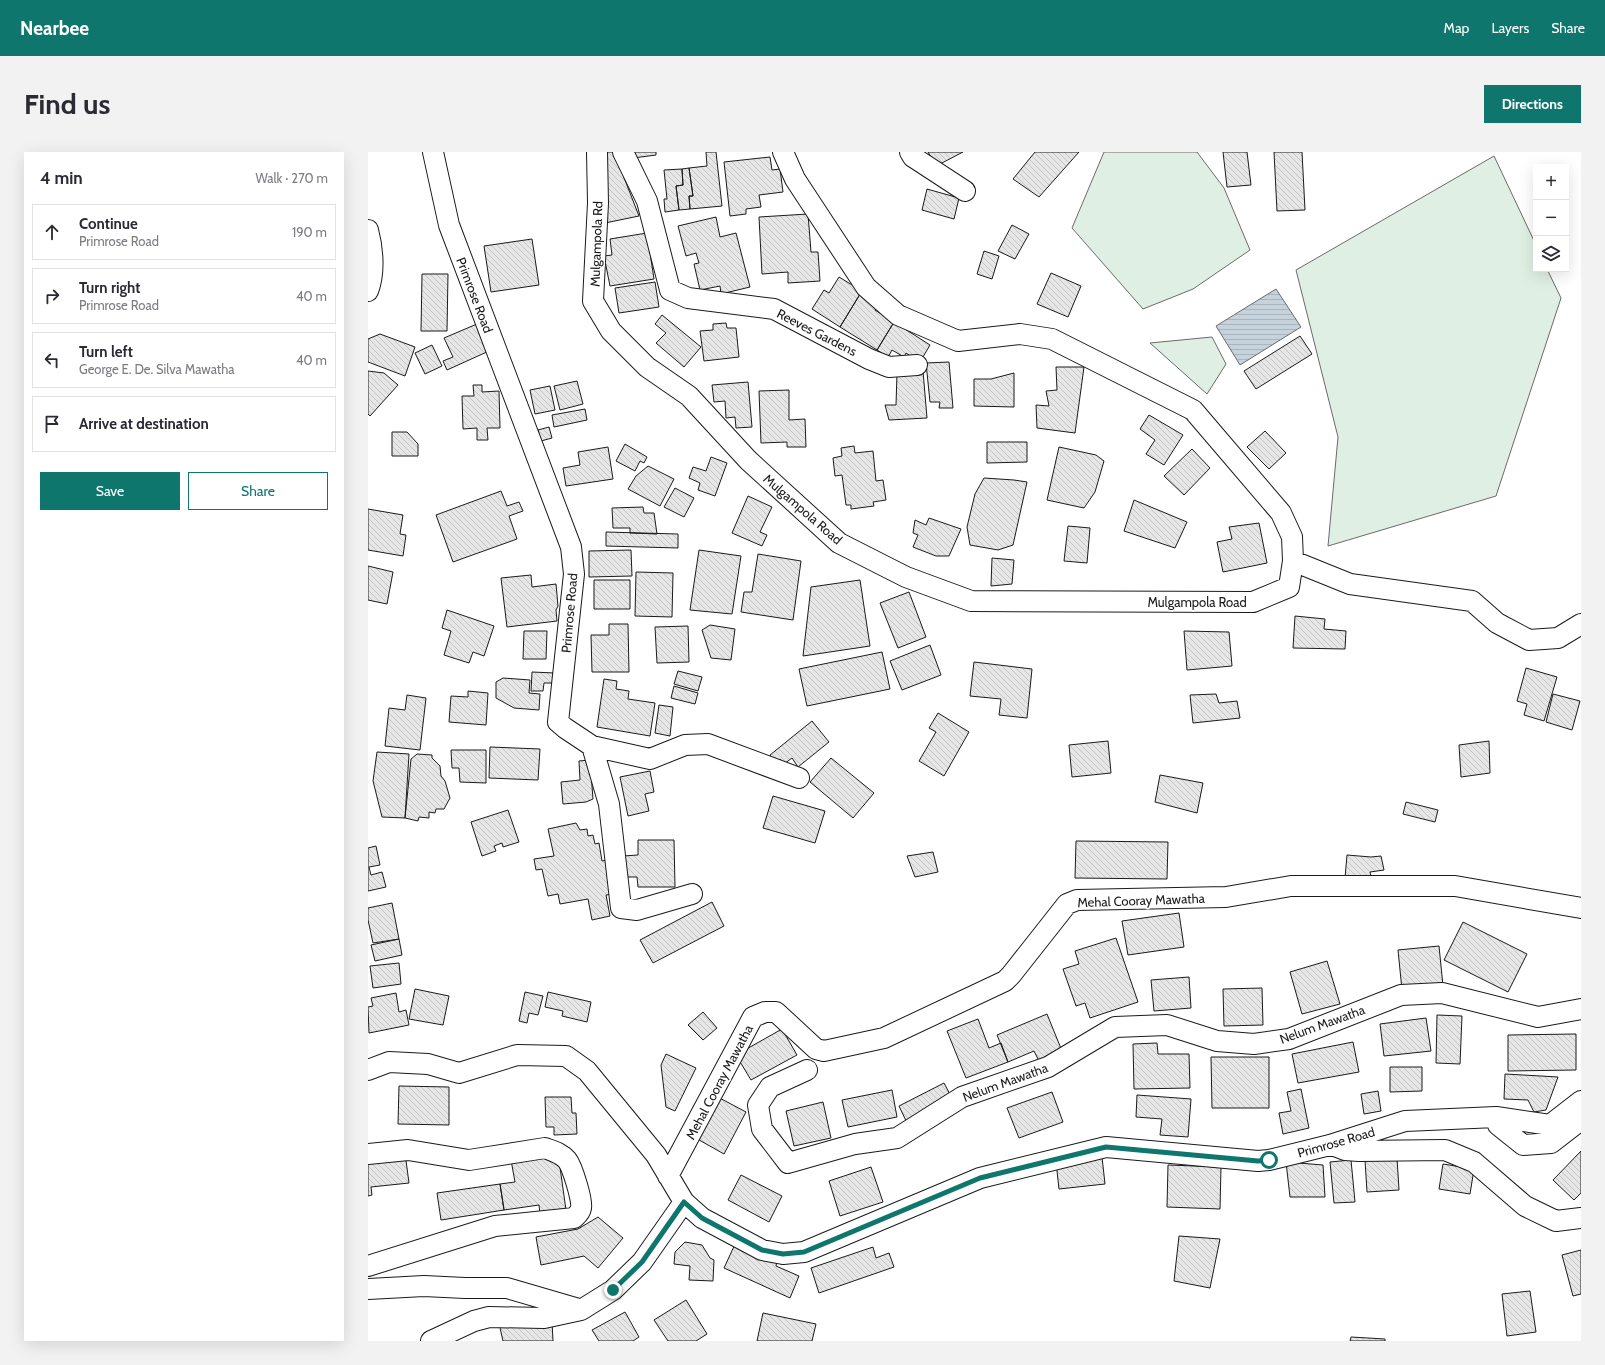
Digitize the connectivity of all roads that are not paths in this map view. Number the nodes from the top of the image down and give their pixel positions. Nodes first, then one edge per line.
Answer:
1 (433, 152) edge
2 (597, 152) edge
3 (623, 152) edge
4 (782, 152) edge
5 (910, 152) edge
6 (965, 191) dead end
7 (368, 230) edge
8 (368, 291) edge
9 (611, 331) joint
10 (917, 365) dead end
11 (1293, 561) junction
12 (1581, 624) edge
13 (592, 746) junction
14 (799, 778) dead end
15 (692, 894) dead end
16 (1581, 908) edge
17 (1581, 1008) edge
18 (368, 1070) edge
19 (807, 1070) dead end
20 (1581, 1101) edge
21 (1496, 1117) junction
22 (1581, 1120) edge
23 (1330, 1144) junction
24 (368, 1154) edge
25 (668, 1176) junction
26 (684, 1202) junction
27 (1581, 1218) edge
28 (368, 1266) edge
29 (368, 1289) edge
30 (581, 1310) junction
31 (431, 1341) edge

1 - 13 street, Primrose Road
2 - 9 street, Mulgampola Rd
3 - 10 street, Reeves Gardens
4 - 11 street, Mulgampola Road
5 - 6 street
7 - 8 street
9 - 11 street, Mulgampola Road
11 - 12 street
13 - 14 street
13 - 15 street
16 - 25 street, Mehal Cooray Mawatha
17 - 19 street, Nelum Mawatha
18 - 25 street, Primrose Road
20 - 21 street, Primrose Road
21 - 22 street
21 - 23 street, Primrose Road
23 - 26 street, Primrose Road
23 - 27 street
24 - 28 street
25 - 26 street, Primrose Road
26 - 30 street
29 - 30 street
30 - 31 street

